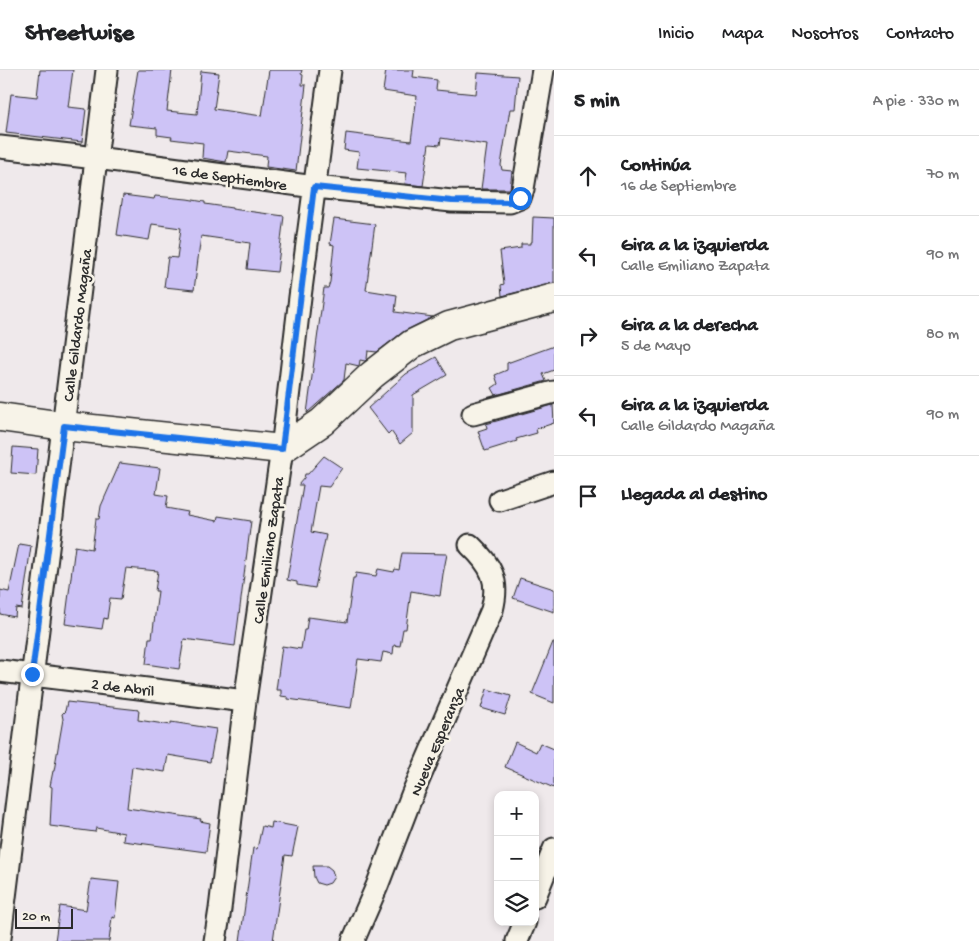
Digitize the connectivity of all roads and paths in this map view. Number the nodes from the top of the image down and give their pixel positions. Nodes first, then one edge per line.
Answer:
1 (107, 70) edge
2 (330, 70) edge
3 (543, 70) edge
4 (0, 147) edge
5 (96, 158) junction
6 (314, 187) junction
7 (554, 298) edge
8 (554, 392) edge
9 (473, 414) dead end
10 (0, 417) edge
11 (64, 426) junction
12 (282, 449) junction
13 (554, 482) edge
14 (500, 500) dead end
15 (470, 545) dead end
16 (0, 670) edge
17 (32, 674) junction
18 (245, 701) junction
19 (554, 848) edge
20 (539, 887) edge
21 (523, 926) edge
22 (0, 938) edge
23 (215, 941) edge
24 (353, 941) edge
25 (517, 941) edge

1 - 5 street, Calle Gildardo Magaña
2 - 6 street, Calle Emiliano Zapata
3 - 6 street, 16 de Septiembre
4 - 5 street, 16 de Septiembre
5 - 6 street, 16 de Septiembre
5 - 11 street, Calle Gildardo Magaña
6 - 12 street, Calle Emiliano Zapata
7 - 12 street
8 - 9 street
10 - 11 street
11 - 12 street
11 - 17 street, Calle Gildardo Magaña
12 - 18 street, Calle Emiliano Zapata
13 - 14 street
15 - 24 street, Nueva Esperanza
16 - 17 street, 2 de Abril
17 - 18 street, 2 de Abril
17 - 22 street, Calle Gildardo Magaña
18 - 23 street, Calle Emiliano Zapata
19 - 20 street
21 - 25 street

